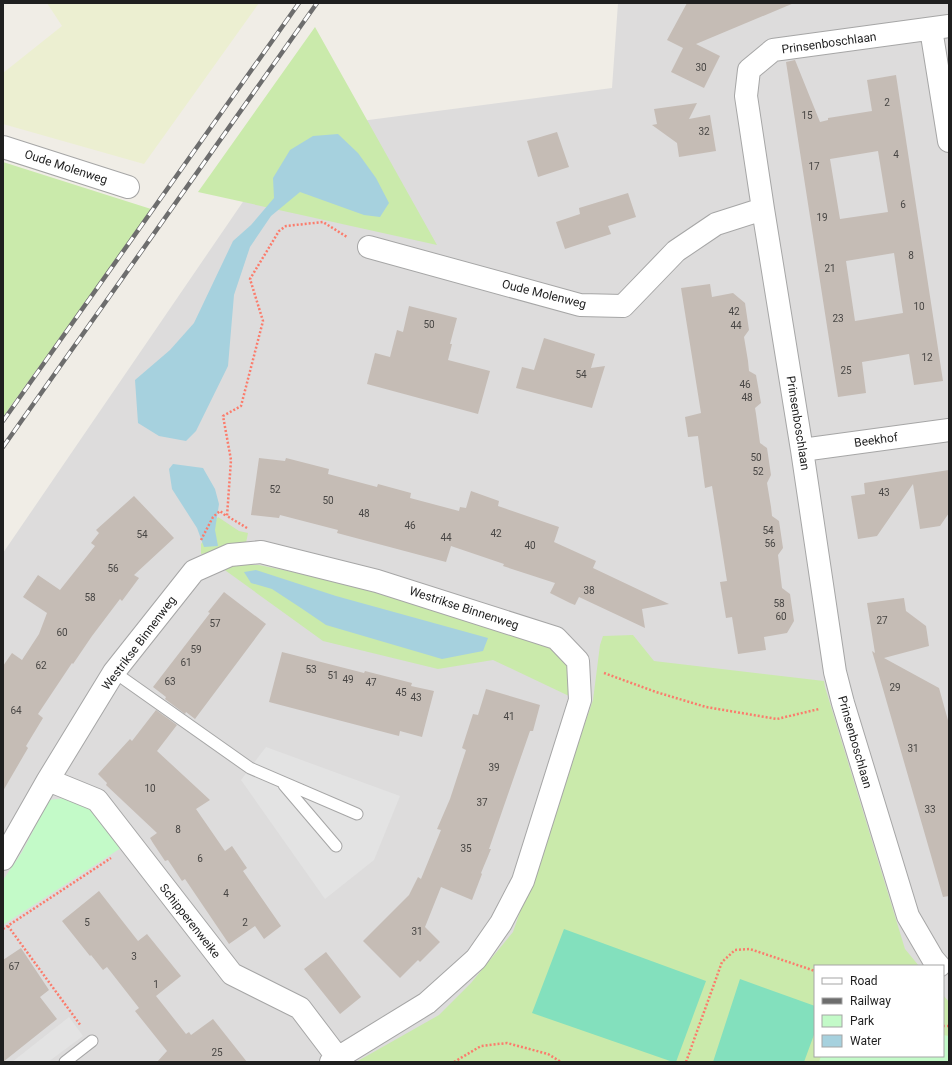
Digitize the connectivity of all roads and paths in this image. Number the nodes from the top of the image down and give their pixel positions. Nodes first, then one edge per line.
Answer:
1 (940, 28) edge
2 (949, 141) edge
3 (3, 147) edge
4 (128, 187) dead end
5 (763, 209) junction
6 (369, 247) joint
7 (949, 430) edge
8 (802, 450) junction
9 (261, 552) junction
10 (578, 664) junction
11 (114, 672) junction
12 (843, 703) junction
13 (48, 780) junction
14 (283, 783) junction
15 (357, 814) dead end
16 (132, 845) junction
17 (336, 846) dead end
18 (3, 859) edge
19 (8, 926) junction
20 (3, 929) edge
21 (938, 965) edge
22 (814, 971) edge
23 (92, 1041) joint
24 (335, 1060) edge
25 (65, 1062) edge
26 (454, 1062) edge
27 (561, 1062) edge
28 (686, 1062) edge

1 - 2 street
1 - 5 street, Prinsenboschlaan
3 - 4 street, Oude Molenweg
5 - 6 street, Oude Molenweg
5 - 8 street, Prinsenboschlaan
6 - 9 path
7 - 8 street, Beekhof
8 - 12 street, Prinsenboschlaan
9 - 10 street, Westrikse Binnenweg
9 - 11 street, Westrikse Binnenweg
10 - 12 path
10 - 24 street
11 - 13 street, Westrikse Binnenweg
11 - 14 lane
12 - 21 street, Prinsenboschlaan
13 - 16 street, Schipperenweike
13 - 18 street, Westrikse Binnenweg
14 - 15 lane
14 - 17 lane
16 - 19 path
16 - 24 street, Schipperenweike
19 - 20 path
19 - 23 path
22 - 28 path
23 - 25 lane
26 - 27 path

